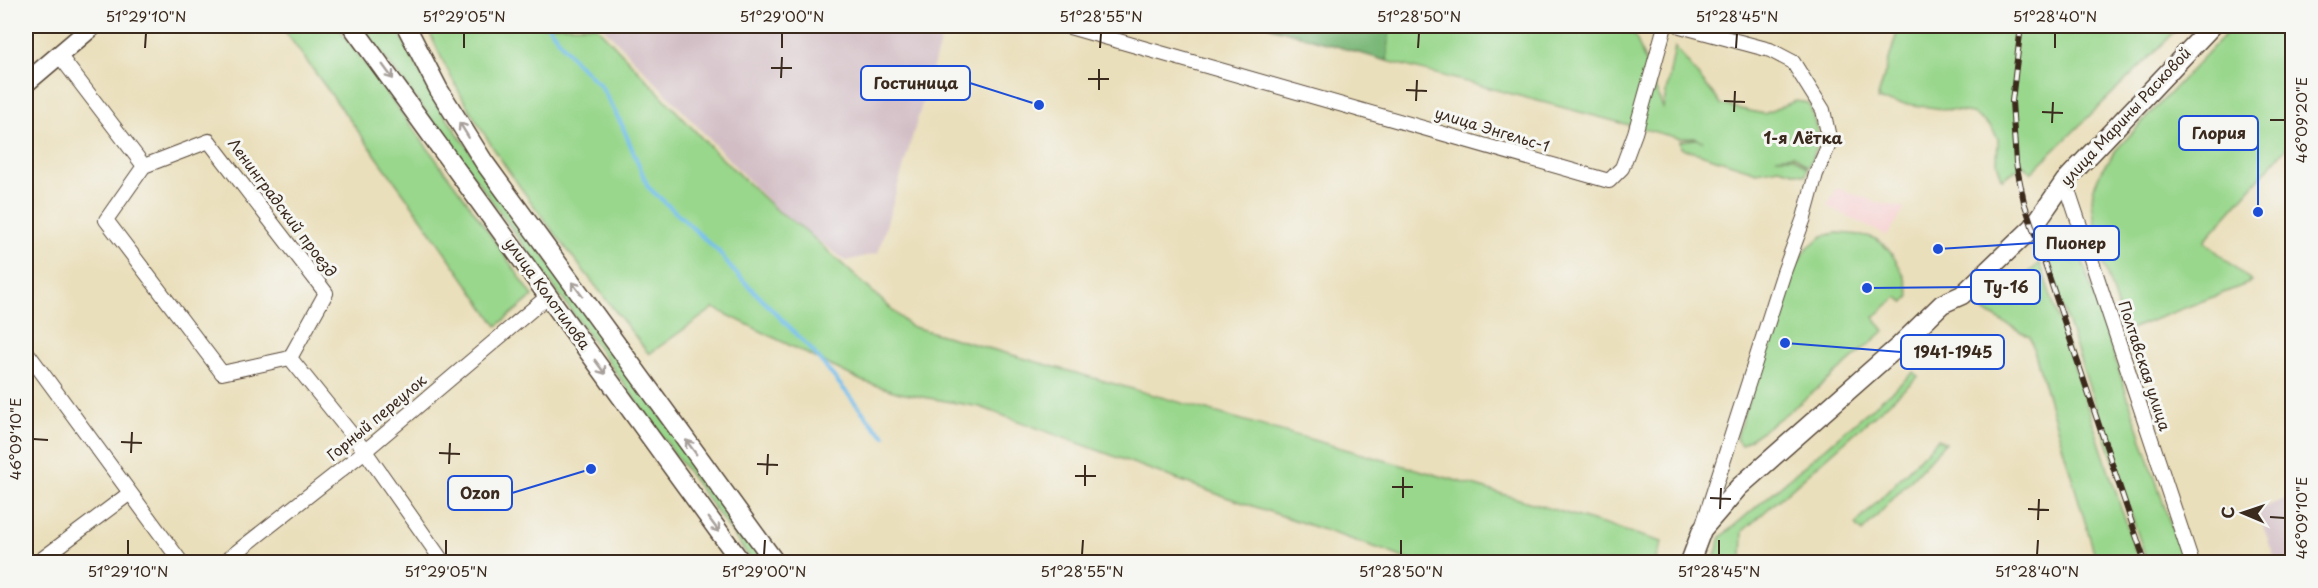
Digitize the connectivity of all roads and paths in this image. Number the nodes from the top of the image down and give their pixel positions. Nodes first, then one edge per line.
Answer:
1 (93, 26) edge
2 (352, 26) edge
3 (406, 26) edge
4 (1066, 26) edge
5 (1665, 26) edge
6 (1680, 26) edge
7 (2212, 26) edge
8 (59, 55) junction
9 (27, 80) edge
10 (144, 166) junction
11 (2065, 181) junction
12 (548, 296) junction
13 (26, 351) edge
14 (290, 358) junction
15 (365, 451) junction
16 (130, 493) junction
17 (1702, 530) junction
18 (38, 562) edge
19 (181, 562) edge
20 (224, 562) edge
21 (443, 562) edge
22 (741, 562) edge
23 (775, 562) edge
24 (1690, 562) edge
25 (2192, 562) edge

1 - 8 main road
2 -> 12 main road, улица Колотилова
23 -> 3 main road, улица Колотилова
4 - 5 street, улица Энгельс-1
6 - 17 street
7 - 11 main road, улица Марины Расковой
8 - 9 main road
8 - 10 street
10 - 14 street
10 - 14 street, Ленинградский проезд
11 - 17 main road, улица Марины Расковой
11 - 25 street, Полтавская улица
12 - 15 street, Горный переулок
12 -> 22 main road, улица Колотилова
13 - 16 street
14 - 15 street
15 - 20 street, Горный переулок
15 - 21 street
16 - 18 street
16 - 19 street
17 - 24 main road, улица Марины Расковой

